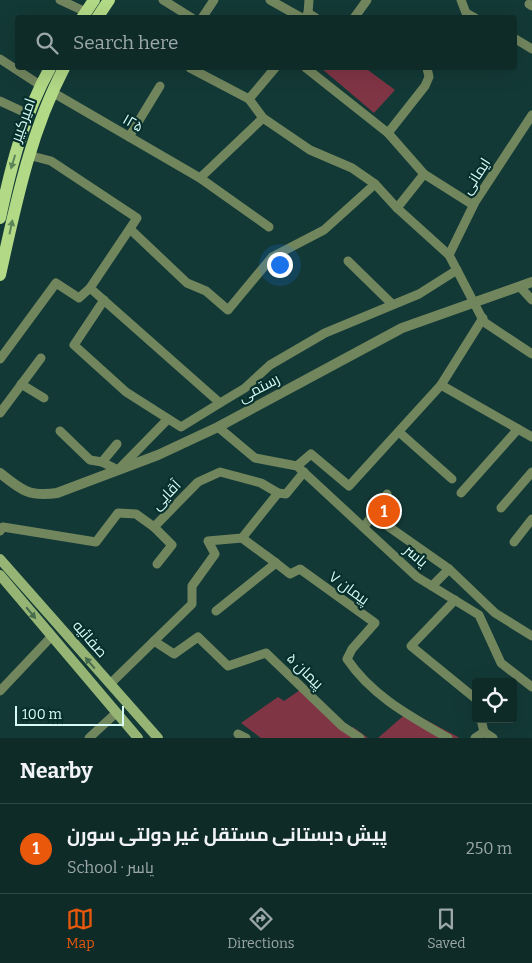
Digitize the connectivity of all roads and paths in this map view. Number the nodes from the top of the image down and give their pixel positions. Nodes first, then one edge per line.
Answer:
1 (60, 0) edge
2 (94, 0) edge
3 (109, 0) edge
4 (163, 0) edge
5 (214, 0) edge
6 (270, 0) edge
7 (309, 0) edge
8 (367, 0) edge
9 (461, 0) edge
10 (86, 15) edge
11 (88, 15) edge
12 (89, 15) edge
13 (187, 15) edge
14 (204, 15) edge
15 (306, 15) edge
16 (308, 15) edge
17 (356, 15) edge
18 (464, 15) edge
19 (517, 40) edge
20 (532, 49) edge
21 (0, 59) edge
22 (15, 69) edge
23 (17, 70) edge
24 (49, 70) edge
25 (63, 70) edge
26 (194, 70) edge
27 (273, 70) edge
28 (309, 70) edge
29 (427, 70) edge
30 (40, 85) junction
31 (160, 86) dead end
32 (52, 92) junction
33 (249, 99) junction
34 (0, 101) edge
35 (28, 114) junction
36 (532, 115) edge
37 (263, 118) junction
38 (388, 133) junction
39 (129, 137) junction
40 (28, 155) junction
41 (424, 174) junction
42 (200, 178) junction
43 (3, 184) edge
44 (375, 184) junction
45 (473, 205) junction
46 (397, 208) junction
47 (0, 218) edge
48 (269, 227) dead end
49 (130, 228) junction
50 (449, 255) junction
51 (2, 256) edge
52 (348, 261) dead end
53 (457, 270) junction
54 (0, 275) edge
55 (532, 282) edge
56 (520, 287) junction
57 (90, 288) junction
58 (104, 300) junction
59 (532, 300) edge
60 (475, 302) junction
61 (392, 304) junction
62 (482, 318) junction
63 (532, 354) edge
64 (41, 358) dead end
65 (0, 359) edge
66 (21, 384) junction
67 (441, 386) junction
68 (44, 398) dead end
69 (220, 403) junction
70 (0, 413) edge
71 (168, 419) junction
72 (218, 427) junction
73 (518, 429) junction
74 (60, 431) dead end
75 (398, 432) junction
76 (532, 437) edge
77 (117, 444) dead end
78 (102, 462) junction
79 (118, 468) junction
80 (301, 469) junction
81 (532, 472) edge
82 (0, 473) edge
83 (452, 479) dead end
84 (278, 493) junction
85 (461, 493) dead end
86 (387, 494) dead end
87 (501, 508) dead end
88 (372, 515) junction
89 (532, 519) edge
90 (154, 527) junction
91 (364, 527) junction
92 (0, 531) edge
93 (242, 538) junction
94 (514, 542) dead end
95 (0, 559) edge
96 (276, 563) junction
97 (157, 564) dead end
98 (449, 568) junction
99 (0, 575) edge
100 (432, 586) junction
101 (456, 600) junction
102 (216, 611) dead end
103 (532, 636) edge
104 (51, 637) junction
105 (154, 641) junction
106 (110, 684) junction
107 (532, 687) edge
108 (0, 691) edge
109 (472, 697) edge
110 (116, 713) junction
111 (483, 723) edge
112 (484, 732) junction
113 (89, 738) edge
114 (138, 738) edge
115 (158, 738) edge
116 (360, 738) edge
117 (448, 738) edge
118 (475, 738) edge
119 (493, 738) edge

1 - 10 street
2 - 11 main road
3 - 12 main road
4 - 13 street
5 - 14 street
6 - 15 street
7 - 16 street
8 - 17 street
9 - 18 street
19 - 20 street
21 - 22 street
23 - 30 street
24 - 30 main road, امیرکبیر
25 - 32 main road, امیرکبیر
26 - 33 street
27 - 33 street
28 - 38 street
29 - 38 street
30 - 35 main road, امیرکبیر
31 - 39 street
32 - 39 street, ۱۲۵
32 - 40 main road, امیرکبیر
33 - 37 street
34 - 35 street
35 -> 43 main road, امیرکبیر
36 - 45 street, ایمانی
37 - 42 street
37 - 44 street
38 - 41 street
39 - 42 street, ۱۲۵
40 - 49 street
51 -> 40 main road, امیرکبیر
41 - 45 street
41 - 46 street
42 - 48 street, ۱۲۵
43 - 47 main road, امیرکبیر
44 - 46 street
44 - 49 street
45 - 50 street, ایمانی
46 - 50 street
49 - 57 street
50 - 53 street
51 - 54 main road, امیرکبیر
52 - 61 street
53 - 60 street
53 - 61 street
55 - 56 street, رستمی
56 - 59 street
56 - 60 street, رستمی
57 - 58 street
57 - 65 street
58 - 69 street
58 - 71 street
60 - 62 street
60 - 72 street, رستمی
61 - 69 street
62 - 63 street
62 - 67 street
64 - 66 street
66 - 68 street
66 - 70 street
67 - 73 street
67 - 75 street
69 - 71 street
71 - 79 street
72 - 79 street, رستمی
72 - 80 street
73 - 76 street
73 - 85 street
74 - 78 street
75 - 80 street
75 - 83 street
77 - 78 street
78 - 79 street
79 - 82 street, رستمی
80 - 84 street
80 - 91 street, یاسر
81 - 87 street
84 - 90 street, آقایی
84 - 93 street
86 - 88 street
88 - 91 street
88 - 98 street
89 - 94 street
90 - 92 street, آقایی
90 - 97 street
91 - 100 street, یاسر
93 - 96 street
93 - 105 street
106 -> 95 main road, صفائیه
96 - 102 street
96 - 117 street, پیمان ۷
98 - 100 street
98 - 103 street
99 -> 104 main road, صفائیه
100 - 101 street, یاسر
101 - 107 street, یاسر
101 - 109 street
104 - 108 street
104 - 110 main road, صفائیه
105 - 106 street
105 - 116 street, پیمان ۵
106 - 115 main road, صفائیه
110 - 113 street
110 - 114 main road, صفائیه
111 - 112 street
112 - 118 street
112 - 119 street

